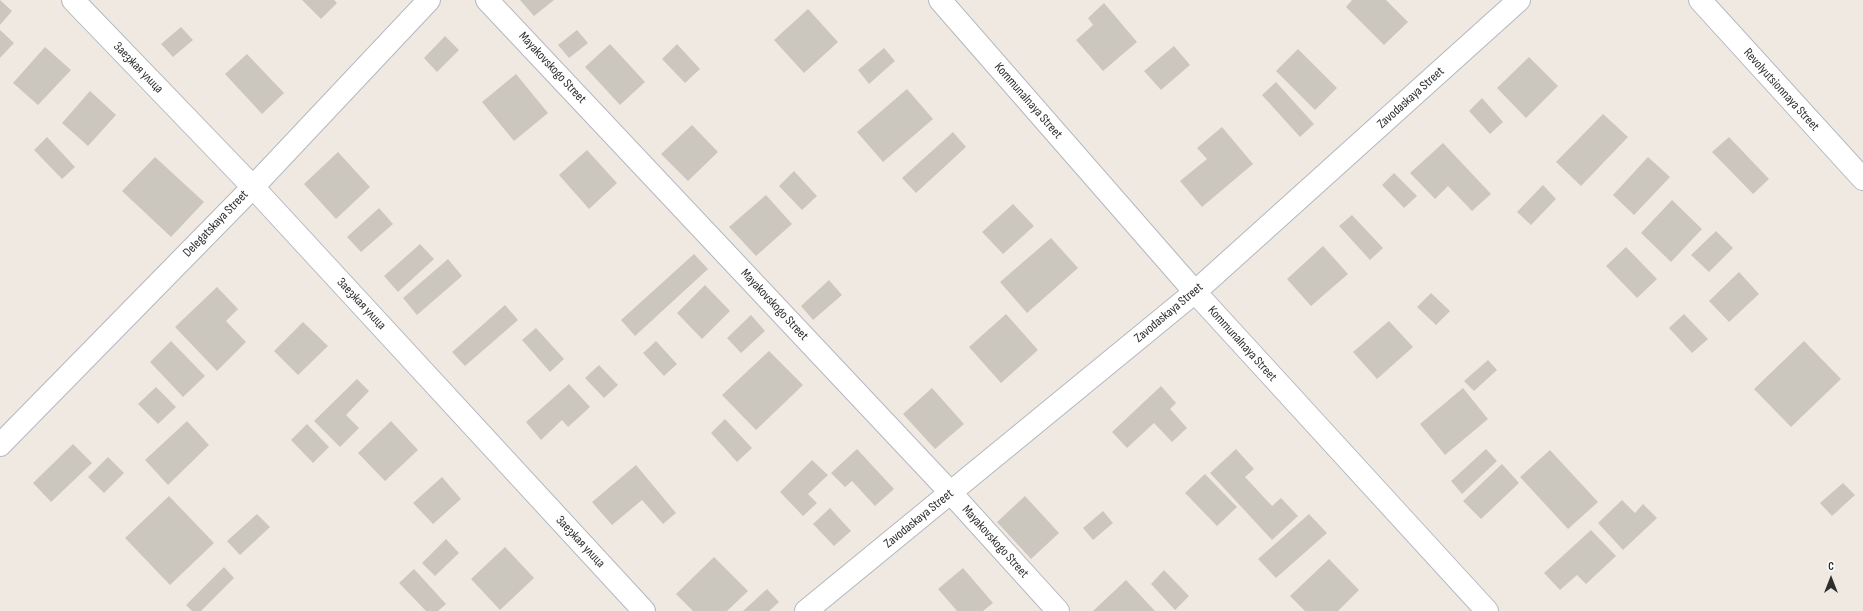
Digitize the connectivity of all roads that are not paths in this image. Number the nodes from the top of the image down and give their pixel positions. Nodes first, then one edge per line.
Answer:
1 (73, 0) edge
2 (430, 0) edge
3 (488, 0) edge
4 (940, 0) edge
5 (1519, 0) edge
6 (1700, 0) edge
7 (1863, 179) edge
8 (253, 187) junction
9 (1195, 292) junction
10 (0, 446) edge
11 (951, 493) junction
12 (644, 611) edge
13 (806, 611) edge
14 (1058, 611) edge
15 (1487, 611) edge

1 - 8 street, Заезжая улица
2 - 8 street, Delegatskaya Street
3 - 11 street, Mayakovskogo Street
4 - 9 street, Kommunalnaya Street
5 - 9 street, Zavodaskaya Street
6 - 7 street, Revolyutsionnaya Street
8 - 10 street, Delegatskaya Street
8 - 12 street, Заезжая улица
9 - 11 street, Zavodaskaya Street
9 - 15 street, Kommunalnaya Street
11 - 13 street, Zavodaskaya Street
11 - 14 street, Mayakovskogo Street

